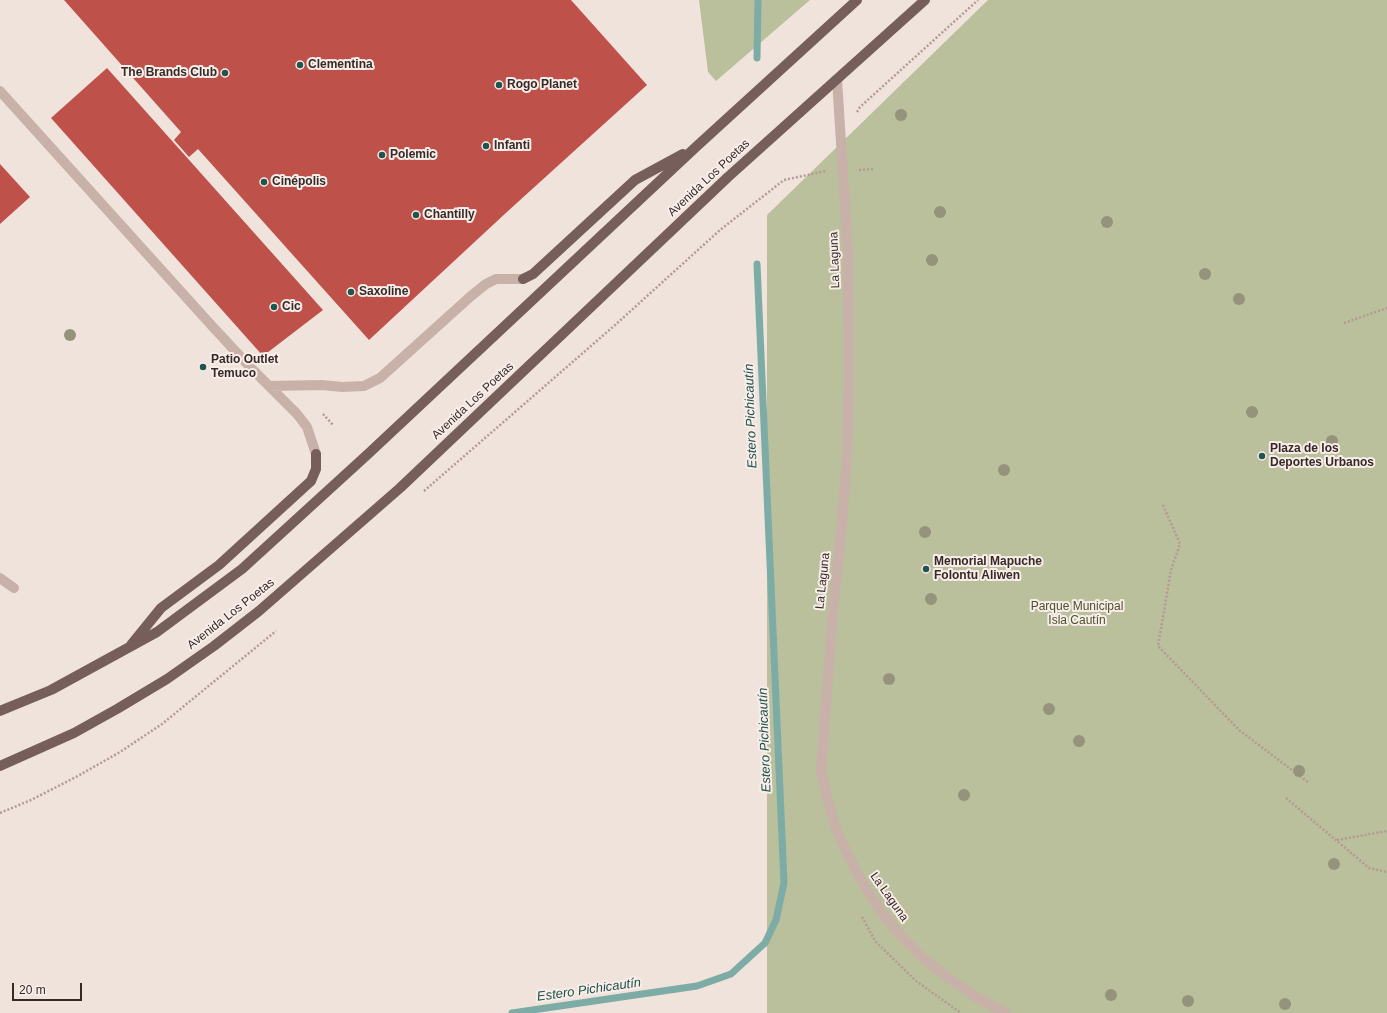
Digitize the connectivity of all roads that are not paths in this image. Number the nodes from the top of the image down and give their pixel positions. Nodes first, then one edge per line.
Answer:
1 (856, 0) edge
2 (925, 0) edge
3 (838, 79) junction
4 (0, 91) edge
5 (697, 146) junction
6 (523, 279) joint
7 (268, 386) junction
8 (316, 454) joint
9 (0, 578) edge
10 (14, 588) dead end
11 (128, 648) junction
12 (0, 711) edge
13 (0, 766) edge
14 (1006, 1013) edge

1 - 5 main road
2 - 3 main road, Avenida Los Poetas
3 - 13 main road, Avenida Los Poetas
3 - 14 street, La Laguna
4 - 7 street
5 - 6 main road
5 - 11 main road
6 - 7 street
7 - 8 street
8 - 11 main road
9 - 10 street
11 - 12 main road

